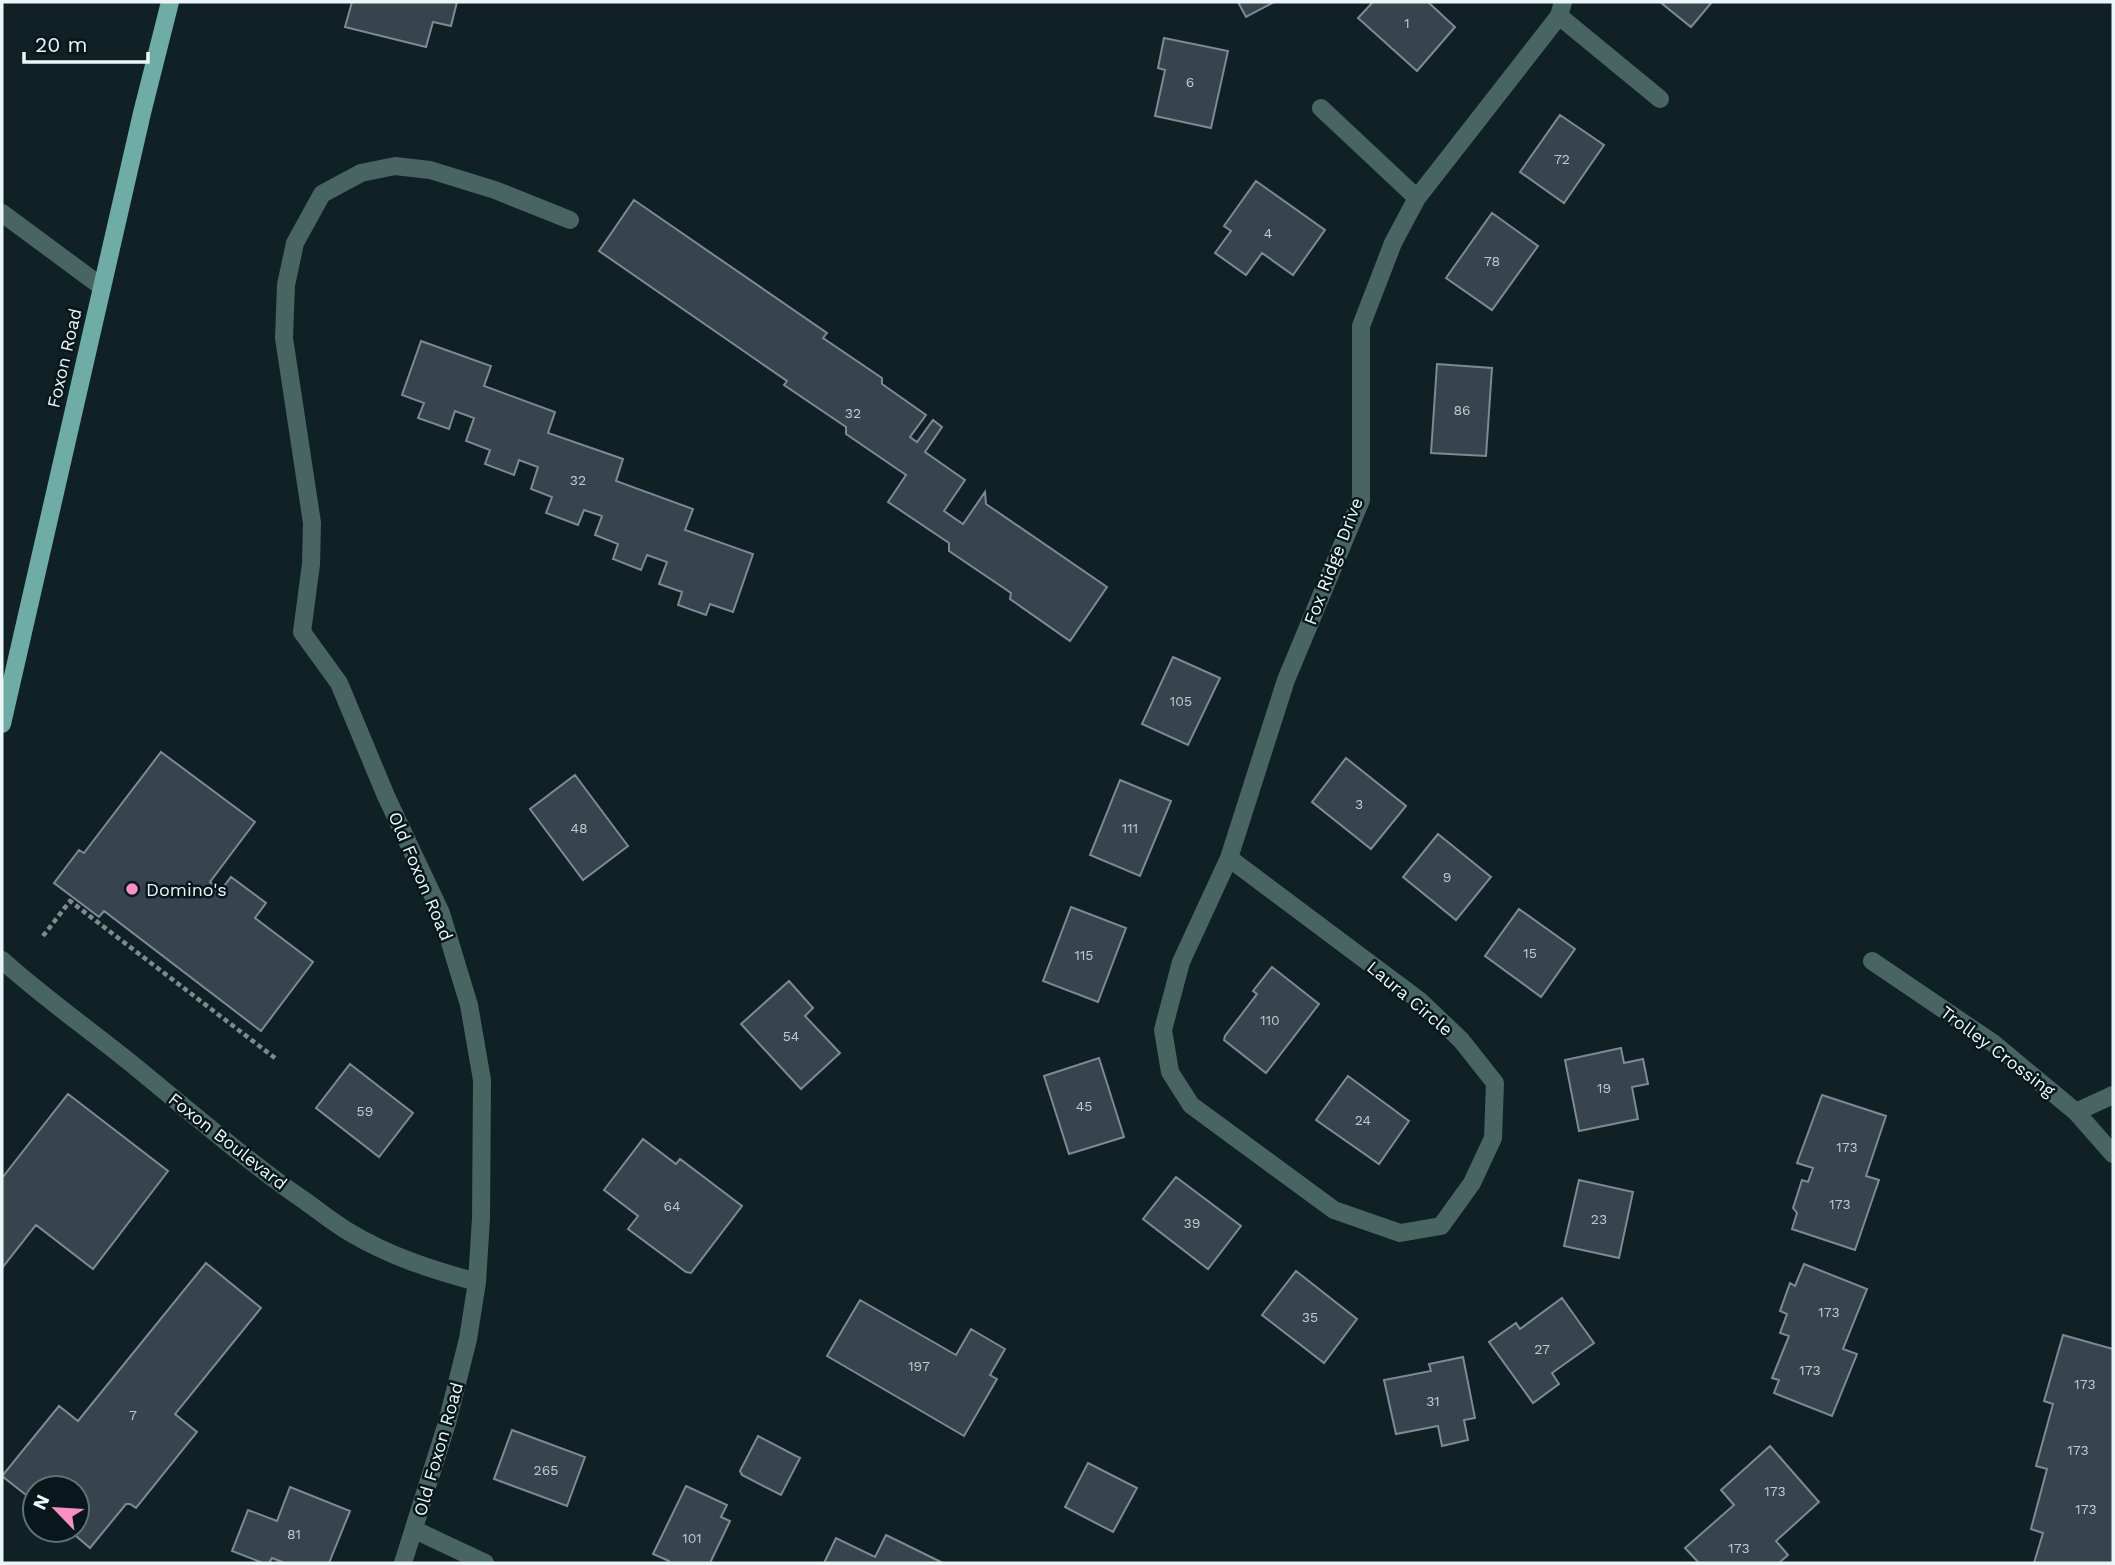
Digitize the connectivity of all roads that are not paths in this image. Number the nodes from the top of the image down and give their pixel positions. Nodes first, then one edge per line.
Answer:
1 (170, 2) edge
2 (1561, 9) edge
3 (1660, 99) dead end
4 (1321, 108) dead end
5 (1417, 198) junction
6 (2, 213) edge
7 (570, 220) dead end
8 (102, 287) junction
9 (2, 724) edge
10 (1229, 858) junction
11 (2, 960) edge
12 (1872, 961) dead end
13 (1170, 1072) joint
14 (2113, 1095) edge
15 (2076, 1112) junction
16 (2113, 1154) edge
17 (477, 1282) junction
18 (415, 1530) junction
19 (403, 1563) edge
20 (485, 1563) edge

1 - 8 main road, Foxon Road
2 - 3 street
2 - 5 street, Fox Ridge Drive
4 - 5 street
5 - 10 street, Fox Ridge Drive
6 - 8 street
7 - 17 street, Old Foxon Road
8 - 9 main road, Foxon Road
10 - 13 street, Fox Ridge Drive
10 - 13 street, Laura Circle
11 - 17 street, Foxon Boulevard
12 - 15 street, Trolley Crossing
14 - 15 street
15 - 16 street, Trolley Crossing
17 - 18 street, Old Foxon Road
18 - 19 street, Old Foxon Road
18 - 20 street

